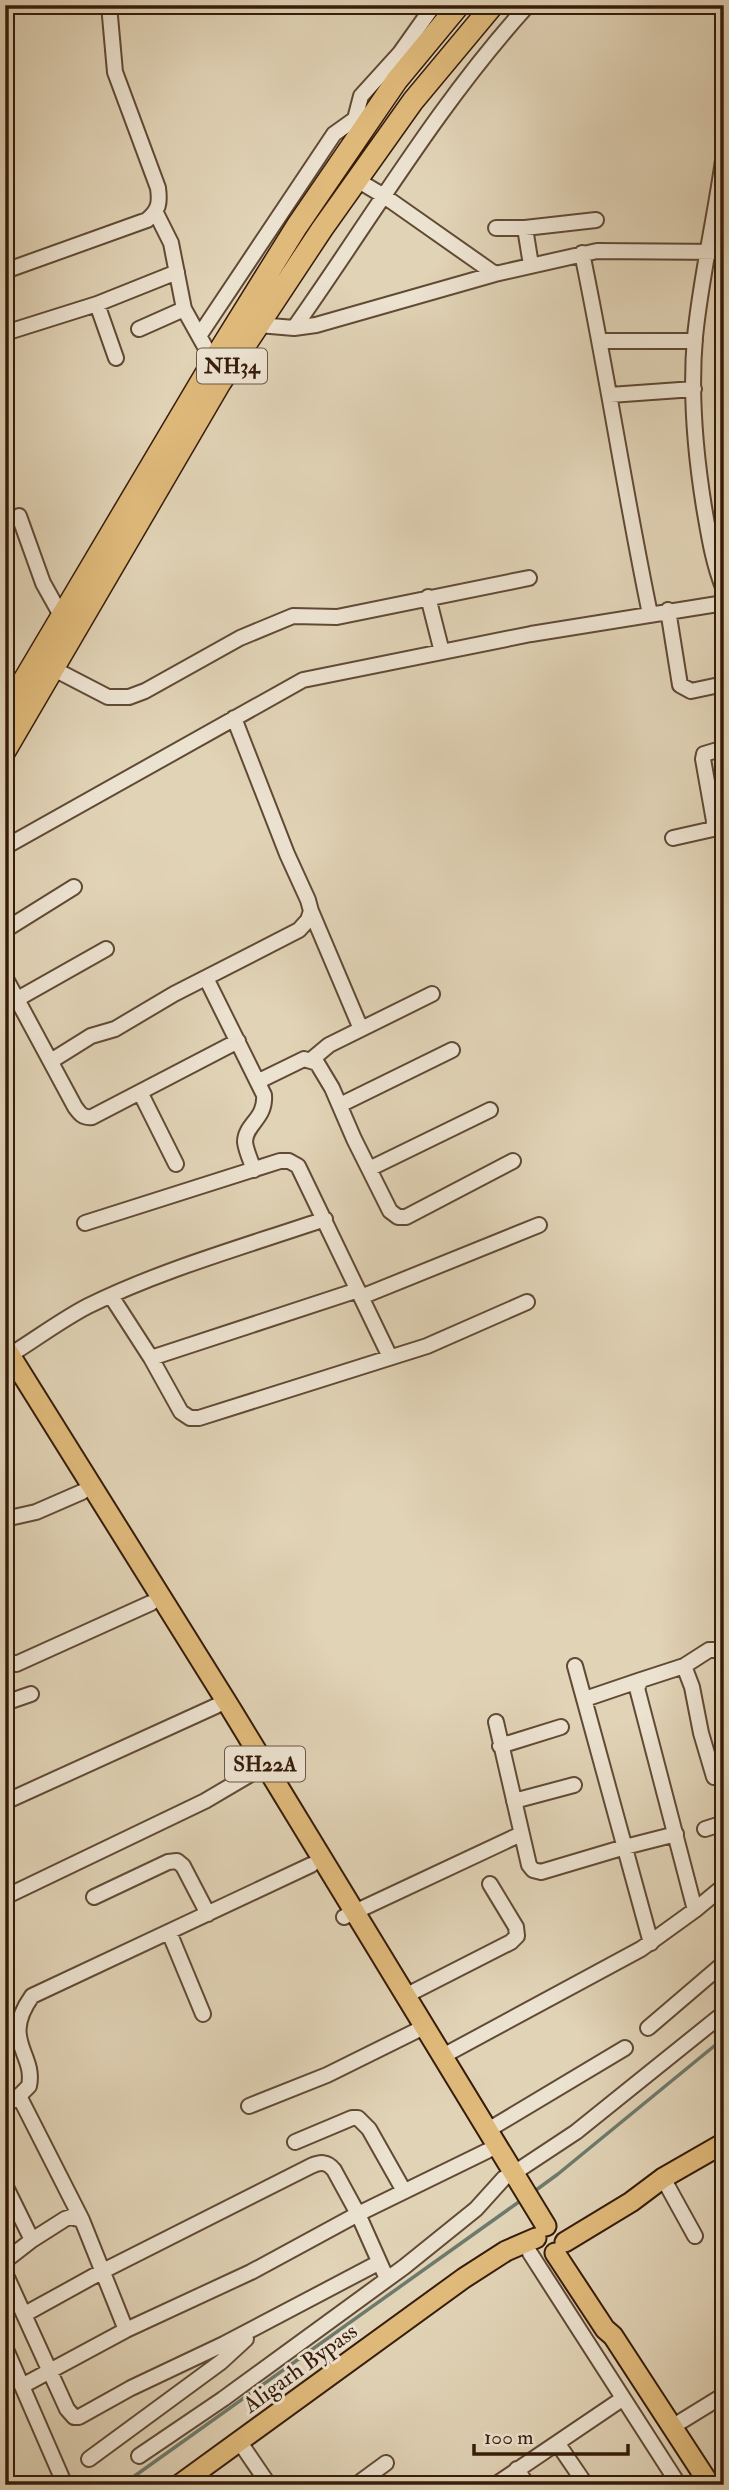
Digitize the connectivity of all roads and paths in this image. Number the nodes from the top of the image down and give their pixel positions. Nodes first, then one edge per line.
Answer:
1 (108, 5) edge
2 (434, 5) edge
3 (459, 5) edge
4 (493, 5) edge
5 (528, 5) edge
6 (724, 153) edge
7 (357, 180) junction
8 (384, 196) junction
9 (156, 213) junction
10 (596, 220) dead end
11 (496, 228) dead end
12 (525, 228) junction
13 (706, 252) junction
14 (582, 253) junction
15 (724, 253) edge
16 (531, 265) junction
17 (5, 271) edge
18 (177, 272) junction
19 (495, 274) junction
20 (97, 304) junction
21 (184, 309) junction
22 (259, 325) junction
23 (139, 328) dead end
24 (294, 328) junction
25 (5, 333) edge
26 (199, 336) junction
27 (600, 341) junction
28 (695, 341) junction
29 (116, 358) dead end
30 (213, 361) junction
31 (694, 389) junction
32 (610, 395) junction
33 (19, 516) dead end
34 (529, 578) dead end
35 (724, 590) edge
36 (428, 597) junction
37 (724, 603) edge
38 (668, 611) junction
39 (650, 614) junction
40 (62, 617) junction
41 (442, 652) junction
42 (52, 668) junction
43 (724, 684) edge
44 (5, 712) edge
45 (234, 718) junction
46 (724, 748) edge
47 (5, 751) edge
48 (673, 838) dead end
49 (5, 847) edge
50 (74, 887) dead end
51 (311, 911) junction
52 (5, 930) edge
53 (106, 949) dead end
54 (5, 976) edge
55 (205, 978) junction
56 (432, 994) dead end
57 (11, 1002) edge
58 (361, 1029) junction
59 (238, 1041) junction
60 (452, 1050) dead end
61 (311, 1060) junction
62 (51, 1061) junction
63 (259, 1081) junction
64 (140, 1092) junction
65 (340, 1105) junction
66 (490, 1110) dead end
67 (513, 1161) dead end
68 (176, 1164) dead end
69 (369, 1169) junction
70 (254, 1170) junction
71 (325, 1219) junction
72 (85, 1223) dead end
73 (538, 1225) dead end
74 (360, 1293) junction
75 (111, 1296) junction
76 (527, 1302) dead end
77 (7, 1357) edge
78 (390, 1357) junction
79 (151, 1358) junction
80 (82, 1492) junction
81 (5, 1519) edge
82 (151, 1603) junction
83 (724, 1650) edge
84 (5, 1661) edge
85 (575, 1666) dead end
86 (684, 1666) junction
87 (641, 1680) junction
88 (32, 1693) dead end
89 (585, 1699) junction
90 (5, 1703) edge
91 (216, 1706) junction
92 (496, 1722) dead end
93 (561, 1727) dead end
94 (500, 1746) junction
95 (256, 1771) junction
96 (714, 1777) dead end
97 (574, 1784) dead end
98 (514, 1801) junction
99 (5, 1802) edge
100 (724, 1823) edge
101 (705, 1829) dead end
102 (521, 1834) junction
103 (676, 1834) junction
104 (625, 1847) junction
105 (312, 1865) junction
106 (490, 1884) dead end
107 (724, 1886) edge
108 (5, 1897) edge
109 (94, 1897) dead end
110 (695, 1910) junction
111 (208, 1914) junction
112 (349, 1914) junction
113 (169, 1933) junction
114 (651, 1943) junction
115 (724, 1963) edge
116 (405, 1996) junction
117 (724, 2013) edge
118 (203, 2014) dead end
119 (9, 2018) edge
120 (648, 2028) dead end
121 (418, 2030) junction
122 (7, 2036) edge
123 (625, 2048) dead end
124 (441, 2057) junction
125 (19, 2096) junction
126 (5, 2105) edge
127 (249, 2106) dead end
128 (488, 2130) junction
129 (295, 2142) dead end
130 (724, 2143) edge
131 (487, 2151) junction
132 (512, 2181) junction
133 (659, 2181) junction
134 (5, 2185) edge
135 (404, 2191) junction
136 (358, 2214) junction
137 (82, 2220) junction
138 (695, 2236) dead end
139 (546, 2237) junction
140 (32, 2240) junction
141 (5, 2261) edge
142 (378, 2263) junction
143 (103, 2271) junction
144 (5, 2273) edge
145 (387, 2279) junction
146 (25, 2314) junction
147 (257, 2328) junction
148 (126, 2330) junction
149 (5, 2347) edge
150 (51, 2370) junction
151 (22, 2386) junction
152 (724, 2395) edge
153 (622, 2399) junction
154 (672, 2427) junction
155 (239, 2441) junction
156 (558, 2444) junction
157 (139, 2456) dead end
158 (89, 2459) dead end
159 (386, 2463) dead end
160 (517, 2469) junction
161 (65, 2485) edge
162 (179, 2485) edge
163 (269, 2485) edge
164 (356, 2485) edge
165 (495, 2485) edge
166 (527, 2485) edge
167 (586, 2485) edge
168 (679, 2485) edge
169 (710, 2485) edge

1 - 9 street
2 - 26 street
3 - 30 highway, NH34
4 - 7 highway, NH34
5 - 8 street
6 - 13 street
7 - 8 street
7 - 22 highway, NH34
8 - 19 street
8 - 24 street
9 - 17 street
9 - 18 street
10 - 12 street
11 - 12 street
12 - 16 street
13 - 14 street
13 - 15 street
13 - 28 street
14 - 16 street
14 - 27 street
16 - 19 street
18 - 20 street
18 - 21 street
19 - 24 street
20 - 25 street
20 - 29 street
21 - 23 street
21 - 26 street
22 - 24 street
22 - 42 highway, NH34
26 - 30 street
27 - 28 street
27 - 32 street
28 - 31 street
30 - 40 highway, NH34
31 - 32 street
31 - 35 street
32 - 39 street
33 - 40 street
34 - 36 street
36 - 41 street
36 - 42 street
37 - 38 street
38 - 39 street
38 - 43 street
39 - 41 street
40 - 44 highway, NH34
41 - 45 street
42 - 47 highway, NH34
45 - 49 street
45 - 51 street
46 - 48 street
50 - 52 street
51 - 55 street
51 - 58 street
53 - 57 street
54 - 57 street
55 - 59 street
55 - 62 street
56 - 58 street
57 - 62 street
58 - 61 street
59 - 63 street
59 - 64 street
60 - 65 street
61 - 63 street
61 - 65 street
62 - 64 street
63 - 70 street
64 - 68 street
65 - 69 street
66 - 69 street
67 - 69 street
70 - 71 street
70 - 72 street
71 - 74 street
71 - 75 street
73 - 74 street
74 - 78 street
74 - 79 street
75 - 77 street
75 - 79 street
76 - 78 street
77 - 80 main road, SH22A
77 - 112 main road, SH22A
78 - 79 street
80 - 81 street
80 - 82 main road, SH22A
82 - 84 street
82 - 91 main road, SH22A
83 - 86 street
85 - 89 street
86 - 87 street
86 - 96 street
87 - 89 street
87 - 103 street
88 - 90 street
89 - 104 street
91 - 95 main road, SH22A
91 - 99 street
92 - 94 street
93 - 94 street
94 - 98 street
95 - 105 main road, SH22A
95 - 108 street
97 - 98 street
98 - 102 street
100 - 101 street
102 - 104 street
102 - 112 street
103 - 104 street
103 - 110 street
104 - 114 street
105 - 111 street
105 - 112 main road, SH22A
106 - 116 street
107 - 110 street
109 - 111 street
110 - 114 street
111 - 113 street
112 - 116 main road, SH22A
112 - 121 main road, SH22A
113 - 118 street
113 - 119 street
114 - 124 street
115 - 120 street
116 - 121 main road, SH22A
117 - 132 street
119 - 122 street
121 - 124 main road, SH22A
121 - 127 street
121 - 131 main road, SH22A
122 - 125 street
123 - 128 street
124 - 128 main road, SH22A
125 - 126 street
125 - 137 street
128 - 132 main road, SH22A
129 - 135 street
130 - 133 main road, Aligarh Bypass
131 - 132 main road, SH22A
131 - 135 street
132 - 139 main road, SH22A
132 - 145 street
133 - 138 street
133 - 139 main road, Aligarh Bypass
134 - 140 street
135 - 136 street
136 - 142 street
136 - 143 street
136 - 148 street
137 - 140 street
137 - 143 street
139 - 153 street
139 - 154 main road, SH22A
139 - 155 main road, Aligarh Bypass
140 - 141 street
142 - 145 street
142 - 147 street
143 - 146 street
143 - 148 street
144 - 146 street
145 - 157 street
146 - 150 street
147 - 150 street
147 - 158 street
148 - 150 street
149 - 151 street
150 - 151 street
151 - 161 street
152 - 154 street
153 - 156 street
153 - 168 street
154 - 169 main road, SH22A
155 - 162 main road, Aligarh Bypass
155 - 163 street
156 - 160 street
156 - 167 street
159 - 164 street
160 - 165 street
160 - 166 street

